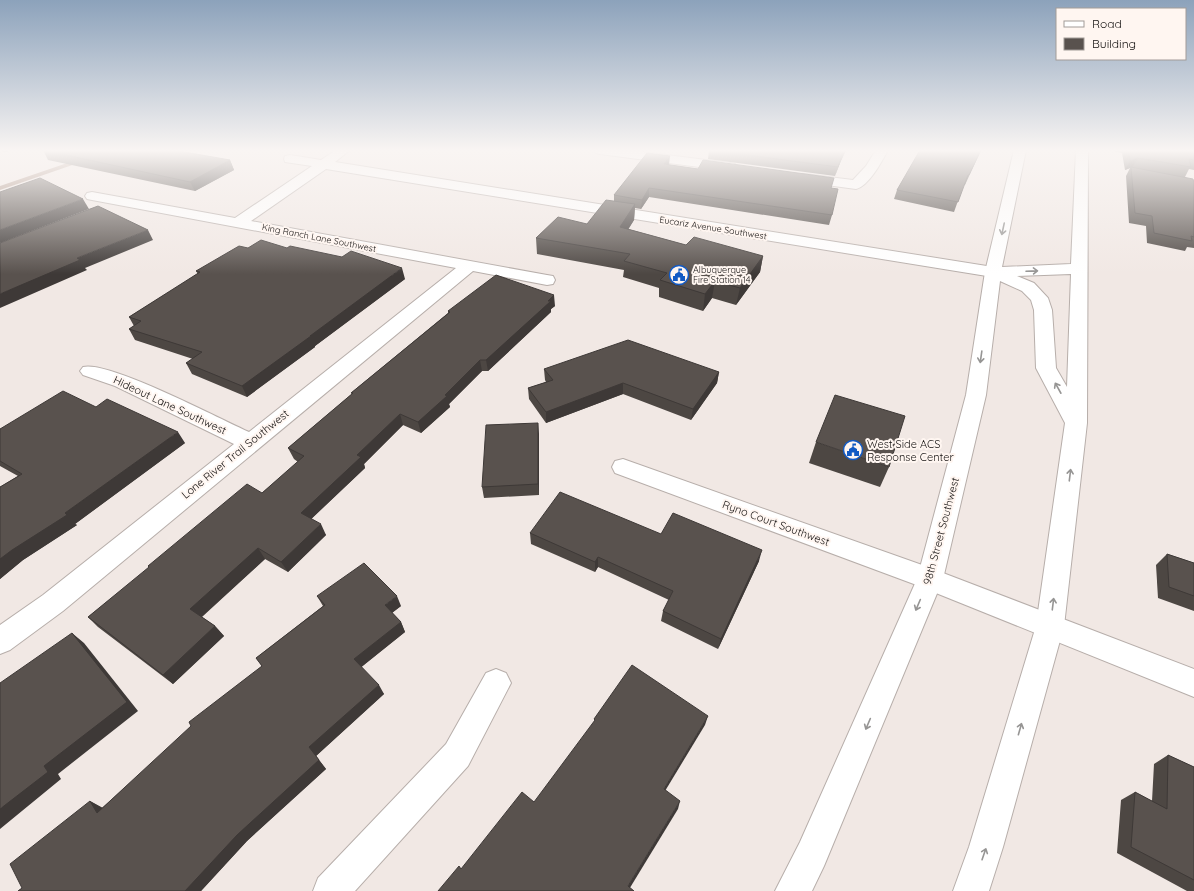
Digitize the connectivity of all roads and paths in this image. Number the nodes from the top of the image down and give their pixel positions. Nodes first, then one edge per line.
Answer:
1 (284, 192) edge
2 (489, 192) edge
3 (1011, 192) edge
4 (1081, 192) edge
5 (92, 196) dead end
6 (122, 202) junction
7 (99, 211) edge
8 (238, 223) junction
9 (469, 266) junction
10 (1078, 269) junction
11 (993, 272) junction
12 (546, 280) dead end
13 (90, 371) dead end
14 (1076, 423) junction
15 (250, 442) junction
16 (623, 467) dead end
17 (930, 579) junction
18 (1050, 626) junction
19 (0, 641) edge
20 (496, 683) dead end
21 (1194, 684) edge
22 (812, 854) junction
23 (331, 891) edge
24 (793, 891) edge
25 (802, 891) edge
26 (971, 891) edge

1 - 8 street
2 - 11 street, Eucariz Avenue Southwest
3 -> 11 street, 98th Street Southwest
4 - 10 street
5 - 6 street, King Ranch Lane Southwest
6 - 7 street
6 - 8 street, King Ranch Lane Southwest
8 - 9 street, King Ranch Lane Southwest
9 - 12 street, King Ranch Lane Southwest
9 - 15 street, Lone River Trail Southwest
11 -> 10 street
10 - 14 street
14 -> 11 street
11 -> 17 street, 98th Street Southwest
13 - 15 street, Hideout Lane Southwest
18 -> 14 street
15 - 19 street, Lone River Trail Southwest
16 - 17 street, Ryno Court Southwest
17 - 18 street, Ryno Court Southwest
17 -> 22 street, 98th Street Southwest
18 - 21 street
26 -> 18 street
20 - 23 street
22 - 24 street, 98th Street Southwest
22 - 25 street

